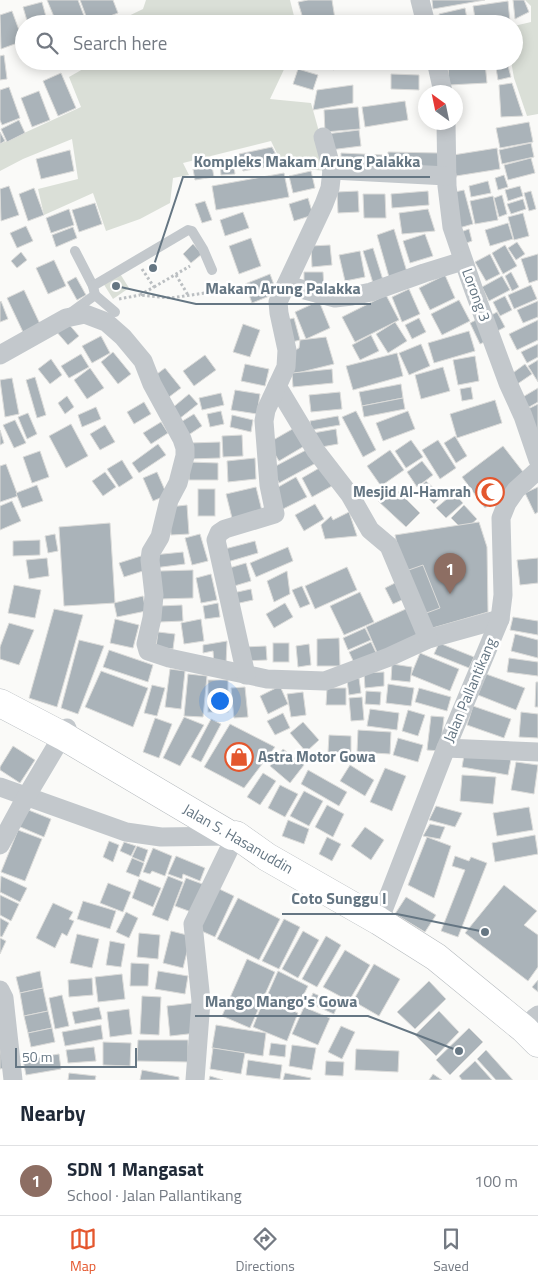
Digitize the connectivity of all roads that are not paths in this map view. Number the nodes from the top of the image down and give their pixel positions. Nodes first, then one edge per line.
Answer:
1 (420, 0) edge
2 (424, 15) edge
3 (438, 70) edge
4 (442, 85) edge
5 (446, 130) edge
6 (323, 137) dead end
7 (332, 170) junction
8 (447, 176) junction
9 (75, 251) dead end
10 (463, 261) junction
11 (212, 270) road end
12 (286, 285) junction
13 (94, 291) junction
14 (111, 309) road end
15 (66, 318) junction
16 (0, 355) edge
17 (277, 386) junction
18 (538, 460) edge
19 (538, 470) edge
20 (500, 619) junction
21 (428, 639) junction
22 (246, 675) junction
23 (0, 690) edge
24 (0, 703) edge
25 (65, 732) junction
26 (446, 748) junction
27 (538, 752) edge
28 (0, 787) edge
29 (26, 797) junction
30 (235, 834) junction
31 (0, 845) edge
32 (312, 877) junction
33 (382, 912) junction
34 (0, 990) edge
35 (537, 1025) edge
36 (13, 1080) edge
37 (195, 1080) edge

1 - 2 street
3 - 4 street
5 - 8 street, Lorong 3
6 - 7 street
7 - 8 street
7 - 12 street
8 - 10 street, Lorong 3
9 - 13 lane
10 - 12 street
10 - 18 street, Lorong 3
11 - 13 lane
12 - 17 street
13 - 14 lane
13 - 15 lane
15 - 16 street
15 - 22 street
17 - 21 street
17 - 22 street
19 - 20 street, Jalan Pallantikang
20 - 21 street
20 - 26 street, Jalan Pallantikang
21 - 22 street
23 - 25 highway, Jalan S. Hasanuddin
24 - 25 highway, Jalan S. Hasanuddin
25 - 29 street
25 - 30 highway, Jalan S. Hasanuddin
26 - 27 street
26 - 33 street, Jalan Pallantikang
28 - 29 street
29 - 30 street
29 - 31 street
30 - 32 highway, Jalan S. Hasanuddin
30 - 37 street
32 - 33 highway, Jalan S. Hasanuddin
32 - 35 highway, Jalan S. Hasanuddin
33 - 35 highway, Jalan S. Hasanuddin
34 - 36 street

